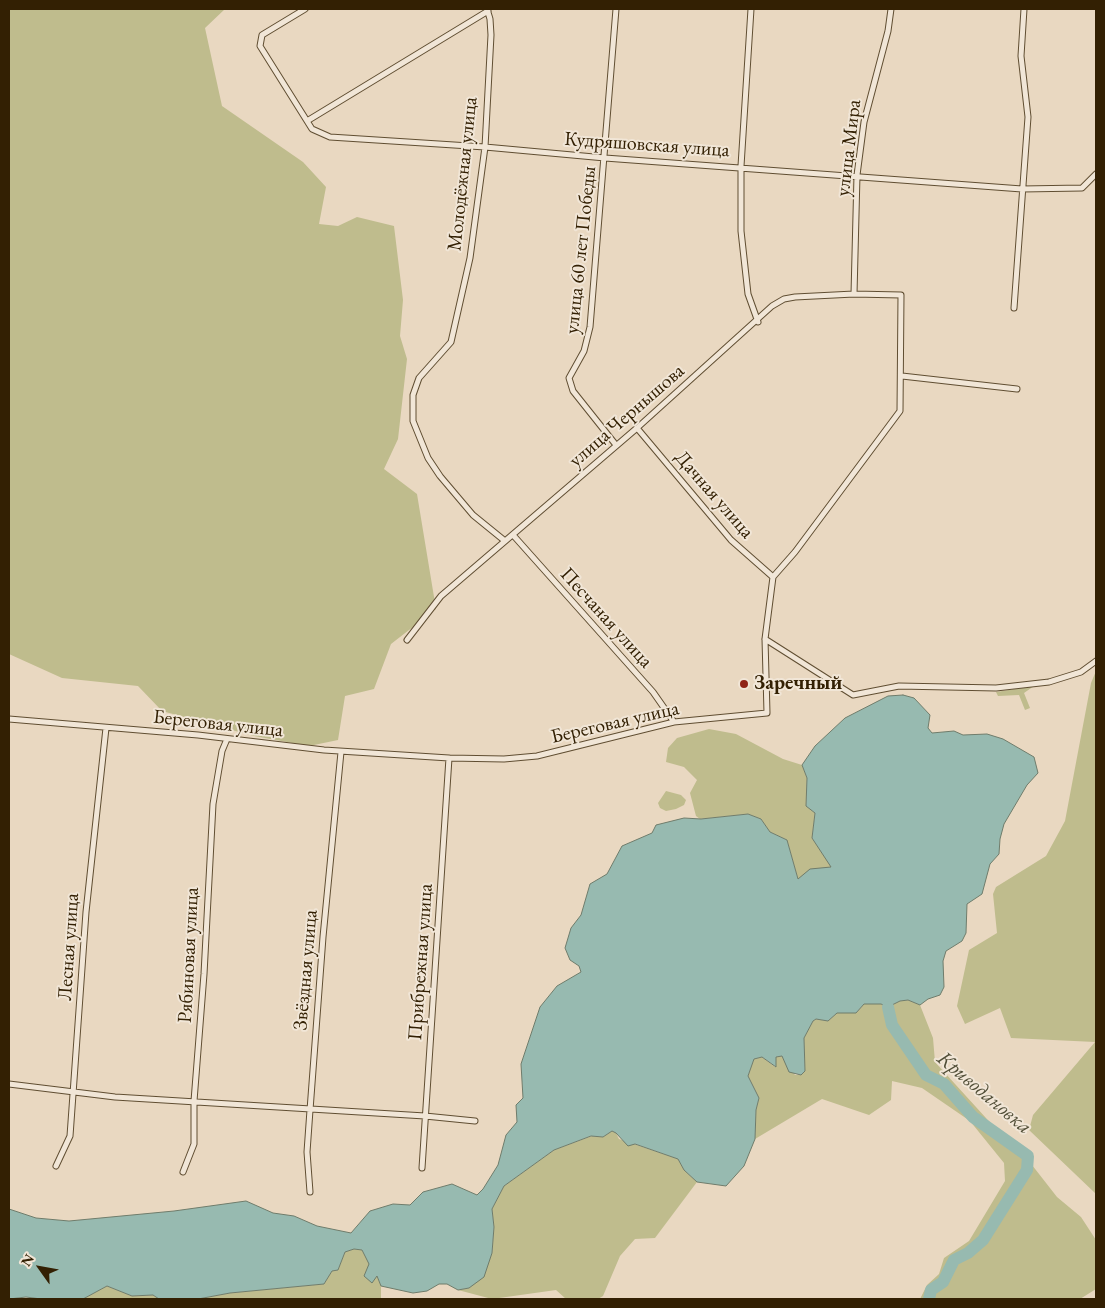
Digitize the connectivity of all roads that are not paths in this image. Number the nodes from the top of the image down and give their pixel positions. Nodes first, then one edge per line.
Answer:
1 (305, 9) edge
2 (616, 9) edge
3 (751, 9) edge
4 (891, 9) edge
5 (1024, 9) edge
6 (488, 10) edge
7 (307, 121) junction
8 (485, 147) junction
9 (605, 158) junction
10 (741, 166) junction
11 (1096, 174) edge
12 (857, 176) junction
13 (1022, 189) junction
14 (854, 294) junction
15 (1014, 308) dead end
16 (758, 322) junction
17 (902, 376) junction
18 (1017, 389) dead end
19 (638, 428) junction
20 (616, 445) junction
21 (513, 535) junction
22 (505, 541) junction
23 (773, 577) junction
24 (766, 639) junction
25 (407, 640) dead end
26 (1096, 661) edge
27 (9, 719) edge
28 (674, 722) junction
29 (106, 728) junction
30 (227, 739) junction
31 (341, 752) junction
32 (449, 758) junction
33 (9, 1084) edge
34 (73, 1091) junction
35 (194, 1101) junction
36 (310, 1110) junction
37 (424, 1116) junction
38 (475, 1121) dead end
39 (56, 1166) dead end
40 (422, 1168) dead end
41 (183, 1172) dead end
42 (310, 1192) dead end

1 - 7 street, Кудряшовская улица
2 - 9 street, улица 60 лет Победы
3 - 10 street
4 - 12 street, улица Мира
5 - 13 street
6 - 7 street
6 - 8 street, Молодёжная улица
7 - 8 street, Кудряшовская улица
8 - 9 street, Кудряшовская улица
8 - 22 street, Молодёжная улица
9 - 10 street, Кудряшовская улица
9 - 20 street, улица 60 лет Победы
10 - 12 street, Кудряшовская улица
10 - 16 street
11 - 13 street, Кудряшовская улица
12 - 13 street, Кудряшовская улица
12 - 14 street, улица Мира
13 - 15 street
14 - 16 street, улица Чернышова
14 - 17 street, улица Чернышова
16 - 19 street, улица Чернышова
17 - 18 street
17 - 23 street
19 - 20 street, улица Чернышова
19 - 23 street, Дачная улица
20 - 21 street, улица Чернышова
21 - 22 street, улица Чернышова
21 - 28 street, Песчаная улица
22 - 25 street, улица Чернышова
23 - 24 street, Береговая улица
24 - 26 street
24 - 28 street, Береговая улица
27 - 29 street, Береговая улица
28 - 32 street, Береговая улица
29 - 30 street, Береговая улица
29 - 34 street, Лесная улица
30 - 31 street, Береговая улица
30 - 35 street, Рябиновая улица
31 - 32 street, Береговая улица
31 - 36 street, Звёздная улица
32 - 37 street, Прибрежная улица
33 - 34 street
34 - 35 street
34 - 39 street, Лесная улица
35 - 36 street
35 - 41 street, Рябиновая улица
36 - 37 street
36 - 42 street, Звёздная улица
37 - 38 street
37 - 40 street, Прибрежная улица

